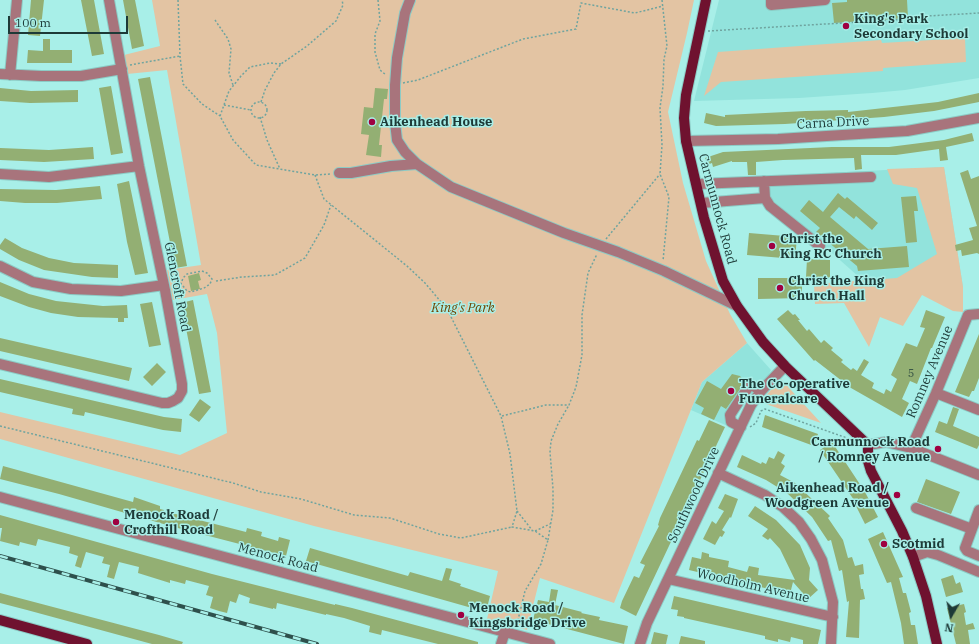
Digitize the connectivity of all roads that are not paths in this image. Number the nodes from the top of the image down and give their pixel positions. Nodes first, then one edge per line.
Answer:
1 (17, 0) edge
2 (108, 0) edge
3 (410, 0) edge
4 (706, 0) edge
5 (771, 0) edge
6 (825, 0) edge
7 (122, 68) junction
8 (5, 74) edge
9 (979, 118) edge
10 (686, 141) junction
11 (417, 164) junction
12 (139, 166) junction
13 (339, 173) road end
14 (0, 174) edge
15 (871, 177) dead end
16 (764, 181) junction
17 (697, 184) junction
18 (765, 198) junction
19 (701, 203) junction
20 (820, 246) dead end
21 (0, 266) edge
22 (164, 285) junction
23 (737, 306) junction
24 (979, 314) edge
25 (0, 364) edge
26 (785, 366) junction
27 (761, 391) junction
28 (936, 393) junction
29 (979, 410) edge
30 (738, 432) junction
31 (868, 445) junction
32 (911, 448) junction
33 (718, 473) junction
34 (979, 475) edge
35 (0, 497) edge
36 (916, 508) dead end
37 (979, 510) edge
38 (972, 529) junction
39 (979, 556) edge
40 (913, 557) junction
41 (979, 572) edge
42 (668, 579) junction
43 (833, 617) junction
44 (0, 620) edge
45 (505, 632) junction
46 (87, 644) edge
47 (502, 644) edge
48 (550, 644) edge
49 (640, 644) edge
50 (831, 644) edge
51 (937, 644) edge

1 - 8 street
2 - 7 street, Glencroft Road
3 - 11 street
4 - 10 main road, Carmunnock Road
5 - 6 street
7 - 8 street
7 - 12 street, Glencroft Road
9 - 10 street, Carna Drive
10 - 17 main road, Carmunnock Road
11 - 13 street
11 - 23 street
12 - 14 street
12 - 22 street, Glencroft Road
15 - 16 street
16 - 17 street
16 - 18 street
17 - 19 main road, Carmunnock Road
18 - 19 street
18 - 20 street
19 - 23 main road, Carmunnock Road
21 - 22 street
22 - 25 street, Glencroft Road
23 - 26 main road, Carmunnock Road
24 - 28 street, Romney Avenue
26 - 27 street, Southwood Drive
26 - 31 main road, Carmunnock Road
27 - 30 street, Southwood Drive
27 - 30 street
28 - 29 street
28 - 32 street, Romney Avenue
30 - 33 street, Southwood Drive
31 - 32 street
31 - 40 main road
32 - 34 street
33 - 42 street, Southwood Drive
33 - 43 street
35 - 45 street, Menock Road
36 - 38 street
37 - 38 street
38 - 39 street
40 - 41 street
40 - 51 main road
42 - 43 street, Woodholm Avenue
42 - 49 street, Southwood Drive
43 - 50 street
44 - 46 main road
45 - 47 street
45 - 48 street, Menock Road

